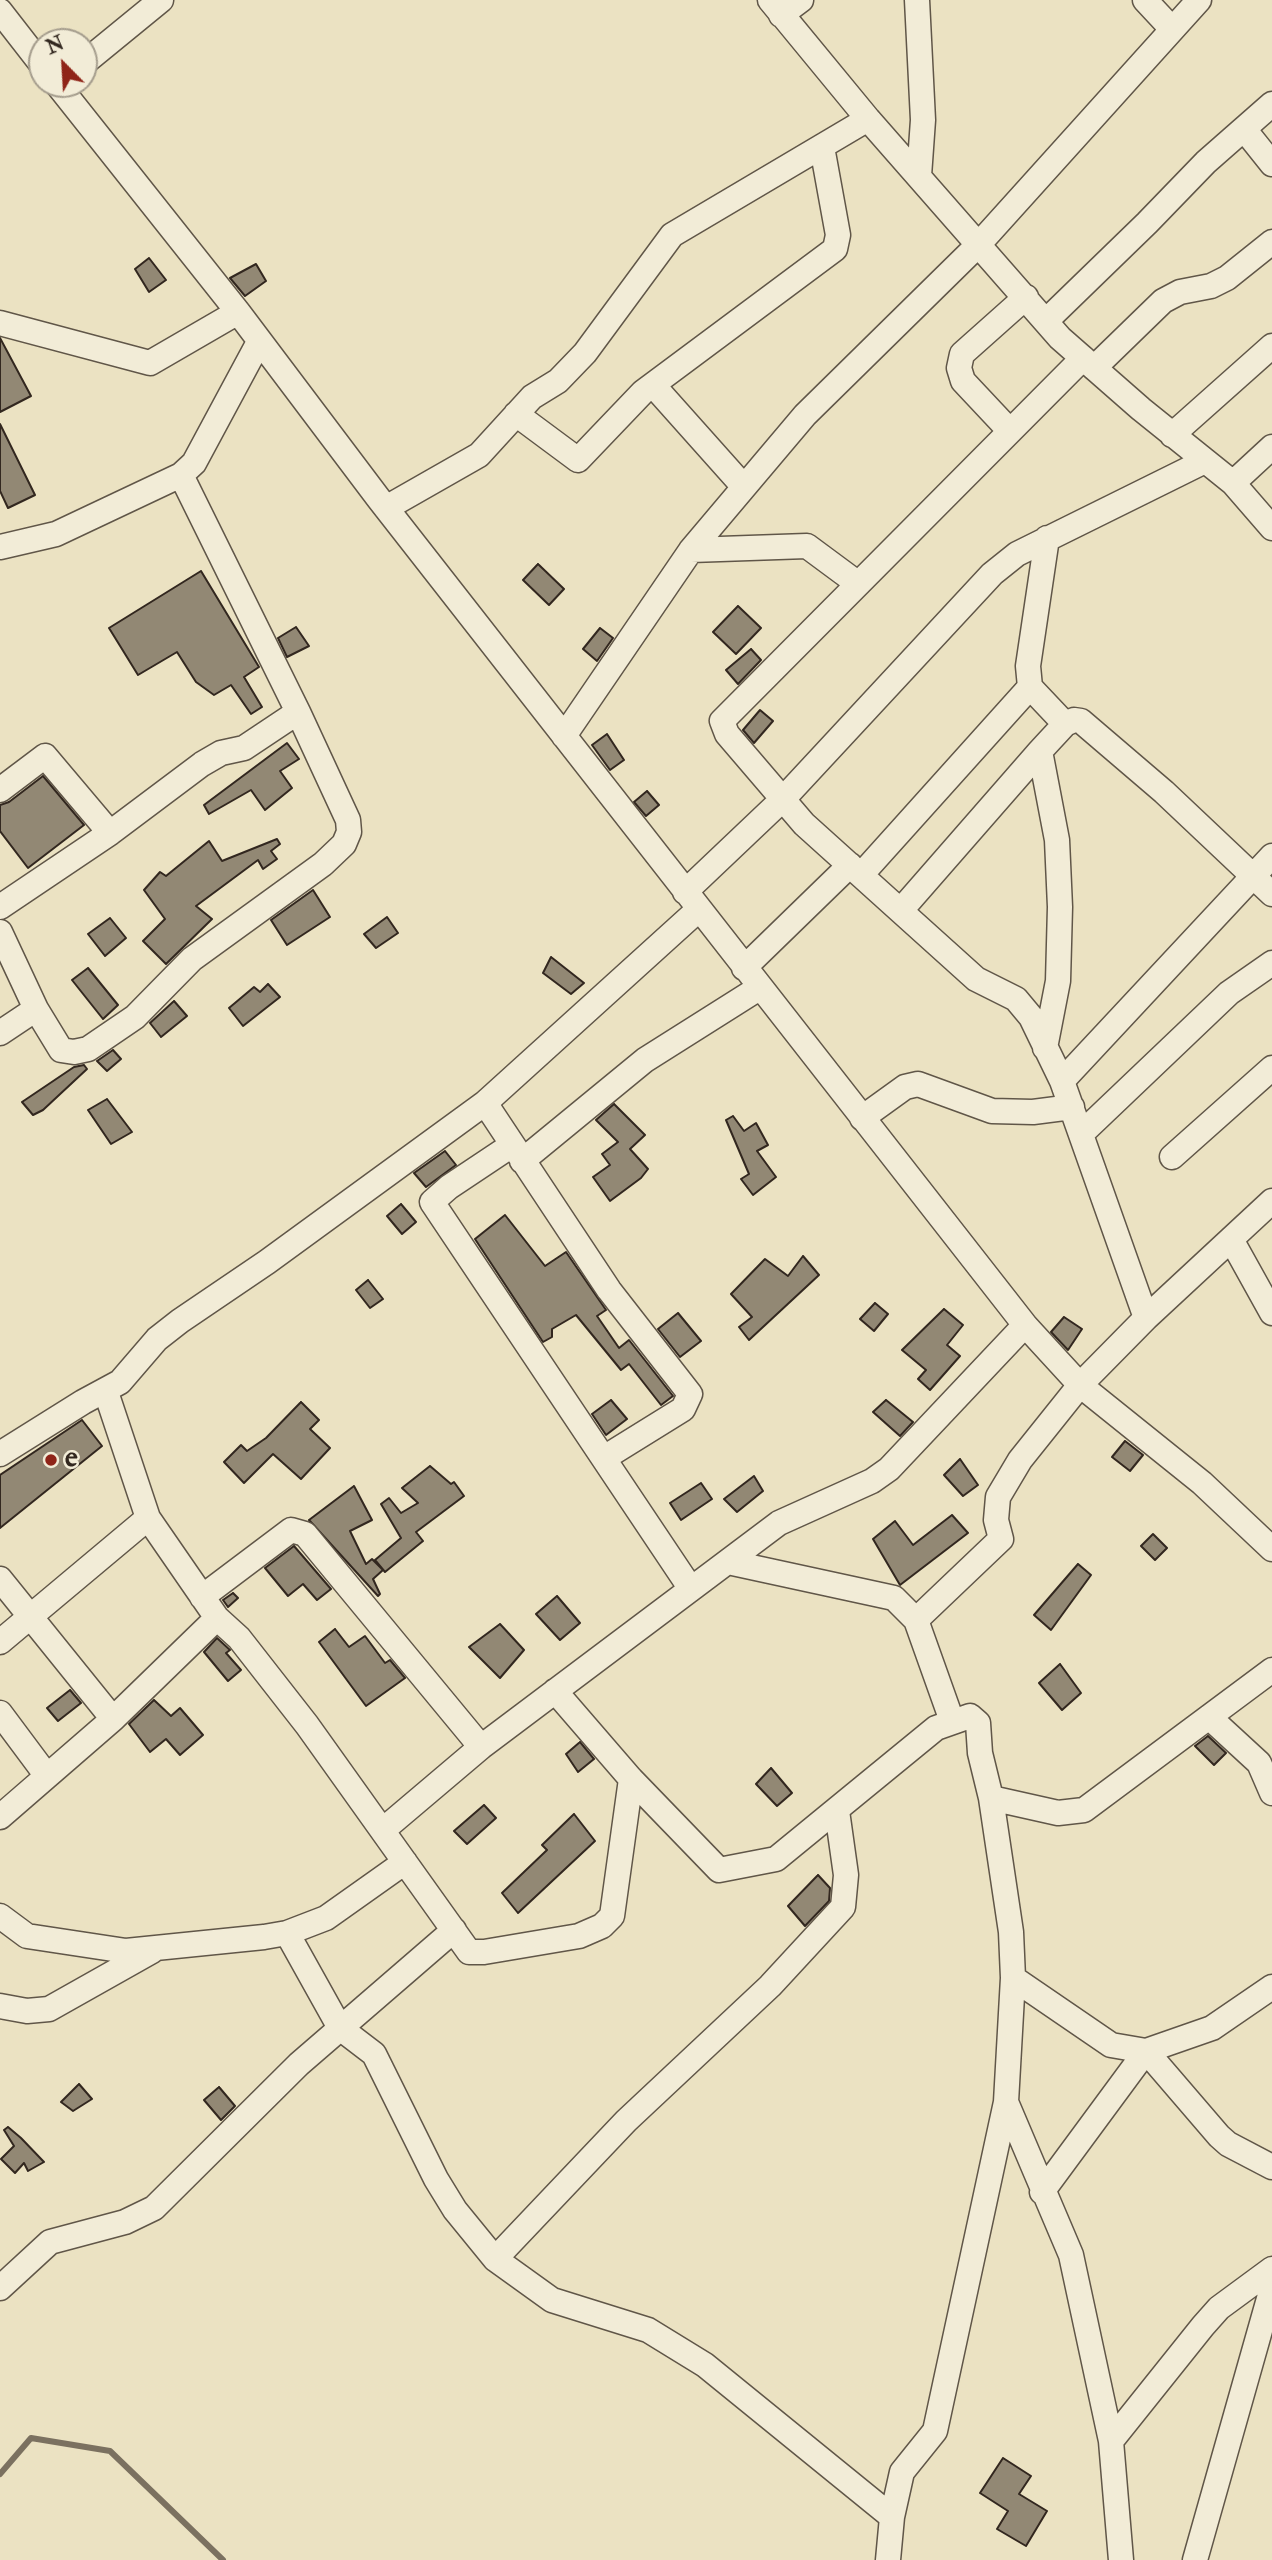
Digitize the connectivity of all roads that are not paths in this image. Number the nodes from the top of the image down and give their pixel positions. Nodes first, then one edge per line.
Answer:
1 (161, 0) edge
2 (801, 0) edge
3 (917, 0) edge
4 (1144, 0) edge
5 (1199, 0) edge
6 (775, 7) edge
7 (0, 11) edge
8 (1172, 29) junction
9 (28, 47) edge
10 (98, 52) edge
11 (69, 98) edge
12 (1272, 104) edge
13 (868, 119) junction
14 (1244, 129) junction
15 (822, 146) junction
16 (1272, 164) edge
17 (919, 176) junction
18 (1272, 242) edge
19 (979, 244) junction
20 (1026, 297) junction
21 (238, 312) junction
22 (1046, 321) junction
23 (0, 323) edge
24 (259, 342) junction
25 (1272, 346) edge
26 (1088, 363) junction
27 (653, 385) junction
28 (516, 414) junction
29 (1009, 430) junction
30 (1172, 435) junction
31 (1272, 447) edge
32 (1205, 461) junction
33 (181, 475) junction
34 (1233, 483) junction
35 (744, 487) junction
36 (382, 503) junction
37 (1272, 528) edge
38 (1046, 538) junction
39 (0, 547) edge
40 (691, 550) junction
41 (857, 583) junction
42 (1030, 687) junction
43 (298, 712) junction
44 (1065, 724) junction
45 (564, 736) junction
46 (1040, 751) junction
47 (0, 790) edge
48 (784, 798) junction
49 (110, 833) junction
50 (1272, 856) edge
51 (855, 870) junction
52 (1254, 876) junction
53 (1272, 894) edge
54 (692, 901) junction
55 (0, 907) edge
56 (902, 909) junction
57 (0, 932) edge
58 (1272, 963) edge
59 (744, 968) junction
60 (760, 988) junction
61 (36, 1009) junction
62 (0, 1033) edge
63 (1045, 1048) junction
64 (1272, 1068) edge
65 (1062, 1081) junction
66 (485, 1103) junction
67 (1072, 1107) junction
68 (862, 1118) junction
69 (1081, 1135) junction
70 (517, 1153) junction
71 (1172, 1157) dead end
72 (1272, 1200) edge
73 (1232, 1241) junction
74 (1264, 1279) edge
75 (1272, 1313) edge
76 (1146, 1318) junction
77 (1025, 1325) junction
78 (1080, 1385) junction
79 (106, 1392) junction
80 (0, 1454) edge
81 (604, 1458) junction
82 (148, 1518) junction
83 (1272, 1549) edge
84 (728, 1562) junction
85 (0, 1579) edge
86 (691, 1590) junction
87 (202, 1597) junction
88 (32, 1618) junction
89 (217, 1618) junction
90 (916, 1620) junction
91 (0, 1642) edge
92 (1272, 1670) edge
93 (555, 1691) junction
94 (0, 1713) edge
95 (1209, 1717) junction
96 (113, 1718) junction
97 (951, 1721) junction
98 (481, 1746) junction
99 (47, 1776) junction
100 (631, 1779) junction
101 (1271, 1789) edge
102 (991, 1798) junction
103 (837, 1811) junction
104 (0, 1817) edge
105 (383, 1830) junction
106 (405, 1862) junction
107 (0, 1916) edge
108 (454, 1930) junction
109 (287, 1933) junction
110 (154, 1950) junction
111 (1013, 1978) junction
112 (1272, 1987) edge
113 (0, 2006) edge
114 (340, 2028) junction
115 (1146, 2051) junction
116 (1006, 2102) junction
117 (1272, 2167) edge
118 (1042, 2192) junction
119 (495, 2259) junction
120 (1272, 2269) edge
121 (0, 2288) edge
122 (1272, 2288) edge
123 (1111, 2441) junction
124 (892, 2517) junction
125 (1195, 2559) edge
126 (888, 2560) edge
127 (1121, 2560) edge

1 - 10 street
2 - 6 street
3 - 17 street
4 - 8 street
5 - 8 street
6 - 13 street
7 - 9 street
8 - 19 street
11 - 21 street
12 - 14 street
13 - 15 street
13 - 17 street
14 - 16 street
14 - 22 street
15 - 27 street
15 - 28 street
17 - 19 street
18 - 26 street
19 - 20 street
19 - 35 street
20 - 22 street
20 - 29 street
21 - 23 street
21 - 24 street
22 - 26 street
24 - 33 street
24 - 36 street
25 - 30 street
26 - 29 street
26 - 30 street
27 - 28 street
27 - 35 street
28 - 36 street
29 - 41 street
30 - 32 street
31 - 34 street
32 - 34 street
32 - 38 street
33 - 39 street
33 - 43 street
34 - 37 street
35 - 40 street
36 - 45 street
38 - 42 street
38 - 48 street
40 - 41 street
40 - 45 street
41 - 48 street
42 - 44 street
42 - 51 street
43 - 49 street
43 - 61 street
44 - 46 street
44 - 52 street
45 - 54 street
46 - 56 street
46 - 63 street
47 - 49 street
48 - 51 street
48 - 54 street
49 - 55 street
50 - 52 street
51 - 56 street
51 - 59 street
52 - 53 street
52 - 65 street
54 - 59 street
54 - 66 street
56 - 63 street
57 - 61 street
58 - 69 street
59 - 60 street
60 - 68 street
60 - 70 street
61 - 62 street
63 - 65 street
64 - 71 street
65 - 67 street
66 - 70 street
66 - 79 street
67 - 68 street
67 - 69 street
68 - 77 street
69 - 76 street
70 - 81 street
70 - 81 street
72 - 73 street
73 - 74 street
73 - 76 street
74 - 75 street
76 - 78 street
77 - 78 street
77 - 84 street
78 - 83 street
78 - 90 street
79 - 80 street
79 - 82 street
81 - 86 street
82 - 87 street
82 - 88 street
84 - 86 street
84 - 90 street
85 - 88 street
86 - 93 street
87 - 89 street
87 - 98 street
88 - 91 street
88 - 96 street
89 - 96 street
89 - 105 street
90 - 97 street
92 - 95 street
93 - 98 street
93 - 100 street
94 - 99 street
95 - 101 street
95 - 102 street
96 - 99 street
97 - 102 street
97 - 103 street
98 - 105 street
99 - 104 street
100 - 103 street
100 - 108 street
102 - 111 street
103 - 119 street
105 - 106 street
106 - 108 street
106 - 109 street
107 - 110 street
108 - 114 street
109 - 110 street
109 - 114 street
110 - 113 street
111 - 115 street
111 - 116 street
112 - 115 street
114 - 119 street
114 - 121 street
115 - 117 street
115 - 118 street
116 - 118 street
116 - 124 street
118 - 123 street
119 - 124 street
120 - 123 street
122 - 125 street
123 - 127 street
124 - 126 street

